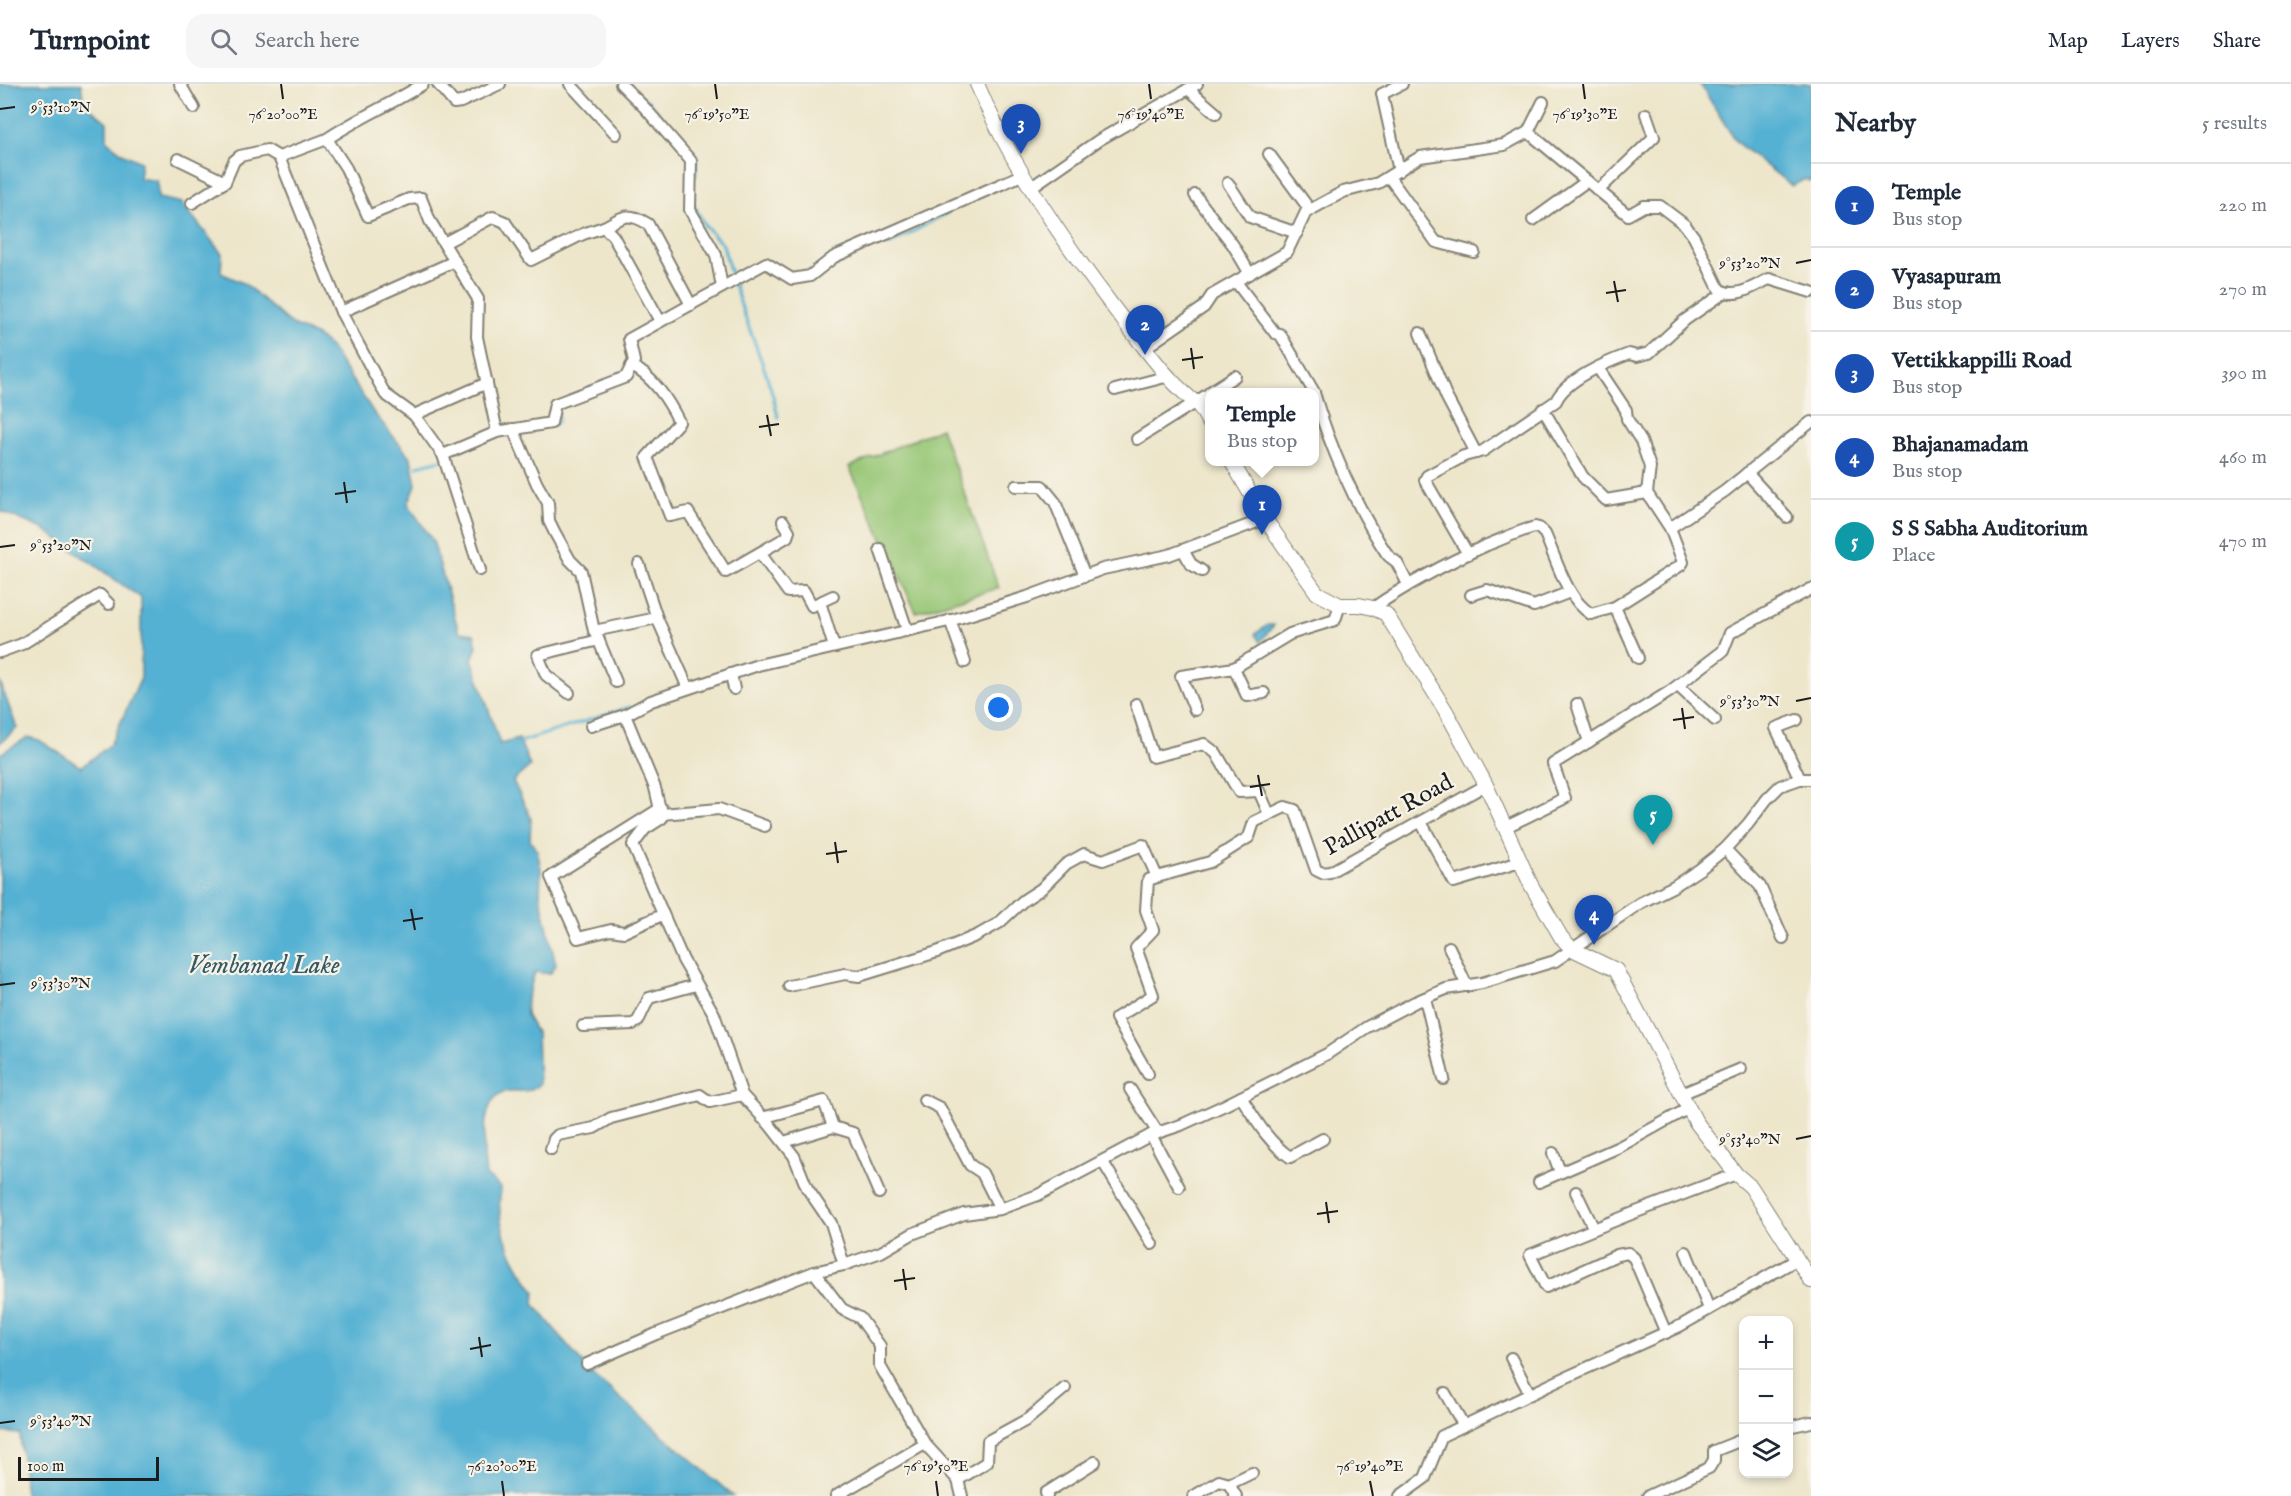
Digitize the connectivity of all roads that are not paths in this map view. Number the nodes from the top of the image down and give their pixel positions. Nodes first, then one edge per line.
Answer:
1 (180, 84) edge
2 (423, 84) edge
3 (438, 84) edge
4 (500, 84) edge
5 (570, 84) edge
6 (621, 84) edge
7 (977, 84) edge
8 (1402, 84) edge
9 (1192, 86) edge
10 (1543, 102) dead end
11 (194, 108) dead end
12 (1216, 113) dead end
13 (1646, 114) dead end
14 (1528, 132) junction
15 (616, 134) dead end
16 (327, 139) junction
17 (1269, 154) dead end
18 (279, 157) junction
19 (178, 159) dead end
20 (1399, 171) junction
21 (1022, 175) junction
22 (1389, 177) junction
23 (1587, 181) junction
24 (225, 182) junction
25 (1228, 183) dead end
26 (1030, 188) junction
27 (1598, 191) junction
28 (1195, 195) dead end
29 (192, 203) dead end
30 (1310, 210) junction
31 (1533, 220) dead end
32 (604, 227) junction
33 (1297, 233) junction
34 (444, 243) junction
35 (1474, 252) dead end
36 (455, 261) junction
37 (1250, 274) junction
38 (1236, 282) junction
39 (722, 287) junction
40 (1811, 292) edge
41 (1724, 293) junction
42 (691, 304) junction
43 (341, 312) junction
44 (660, 321) junction
45 (1420, 333) dead end
46 (1145, 348) junction
47 (631, 366) junction
48 (1598, 368) junction
49 (1169, 376) junction
50 (1235, 376) dead end
51 (487, 383) junction
52 (1217, 388) edge
53 (1311, 388) edge
54 (1115, 390) dead end
55 (1205, 396) edge
56 (1194, 403) junction
57 (1319, 410) edge
58 (1543, 410) junction
59 (414, 415) junction
60 (1205, 417) edge
61 (1811, 422) edge
62 (513, 429) junction
63 (497, 432) junction
64 (1137, 439) dead end
65 (1476, 453) junction
66 (443, 455) junction
67 (1234, 466) edge
68 (1747, 473) junction
69 (1016, 486) dead end
70 (1647, 493) junction
71 (1787, 517) dead end
72 (1265, 519) junction
73 (783, 521) dead end
74 (1670, 528) junction
75 (880, 549) dead end
76 (1183, 550) junction
77 (759, 553) junction
78 (1468, 554) junction
79 (639, 564) dead end
80 (480, 570) dead end
81 (1202, 571) dead end
82 (1085, 576) junction
83 (1408, 584) junction
84 (1811, 589) edge
85 (1570, 592) junction
86 (1471, 595) dead end
87 (833, 596) dead end
88 (820, 602) junction
89 (109, 604) dead end
90 (1340, 605) junction
91 (1615, 607) junction
92 (1373, 608) junction
93 (657, 618) junction
94 (950, 620) junction
95 (907, 630) junction
96 (596, 635) junction
97 (834, 647) junction
98 (0, 652) edge
99 (1638, 658) dead end
100 (965, 662) dead end
101 (1234, 668) junction
102 (731, 674) junction
103 (616, 682) dead end
104 (1678, 686) junction
105 (688, 688) junction
106 (734, 689) dead end
107 (569, 693) dead end
108 (1264, 693) dead end
109 (1136, 704) dead end
110 (1577, 704) dead end
111 (1195, 710) dead end
112 (625, 715) junction
113 (1715, 720) dead end
114 (1797, 720) dead end
115 (591, 726) dead end
116 (1589, 742) junction
117 (1805, 779) edge
118 (1486, 785) junction
119 (662, 811) junction
120 (1269, 814) junction
121 (1421, 822) junction
122 (765, 826) dead end
123 (1506, 827) junction
124 (1725, 849) junction
125 (1520, 862) junction
126 (1157, 877) junction
127 (662, 915) junction
128 (1783, 938) dead end
129 (1449, 947) dead end
130 (1572, 949) junction
131 (696, 985) junction
132 (789, 986) dead end
133 (1467, 986) junction
134 (1425, 998) junction
135 (583, 1026) dead end
136 (1741, 1069) dead end
137 (1148, 1074) dead end
138 (1444, 1079) dead end
139 (1130, 1089) dead end
140 (1681, 1094) junction
141 (742, 1095) junction
142 (1241, 1097) junction
143 (924, 1100) dead end
144 (1689, 1108) junction
145 (762, 1118) junction
146 (833, 1127) junction
147 (1154, 1134) junction
148 (1323, 1140) dead end
149 (784, 1142) junction
150 (551, 1149) dead end
151 (1553, 1153) dead end
152 (1103, 1162) junction
153 (1560, 1172) junction
154 (1736, 1174) junction
155 (1539, 1182) dead end
156 (1179, 1187) dead end
157 (1576, 1192) dead end
158 (879, 1193) dead end
159 (1000, 1209) junction
160 (1594, 1229) junction
161 (1152, 1245) dead end
162 (1686, 1252) dead end
163 (1796, 1260) junction
164 (844, 1265) junction
165 (814, 1272) junction
166 (1811, 1281) edge
167 (1709, 1309) junction
168 (1666, 1332) junction
169 (1511, 1358) dead end
170 (588, 1364) dead end
171 (1065, 1388) dead end
172 (1445, 1393) dead end
173 (1530, 1394) junction
174 (1811, 1422) edge
175 (1464, 1426) junction
176 (1793, 1426) edge
177 (1739, 1441) edge
178 (925, 1444) junction
179 (1095, 1462) dead end
180 (1252, 1473) dead end
181 (958, 1480) junction
182 (1229, 1484) junction
183 (1662, 1493) edge
184 (836, 1496) edge
185 (962, 1496) edge
186 (1047, 1496) edge
187 (1194, 1496) edge
188 (1236, 1496) edge
189 (1400, 1496) edge
190 (1648, 1496) edge

1 - 11 street
2 - 16 street
3 - 4 street
5 - 15 street
6 - 39 street
7 - 21 main road
8 - 20 street
9 - 12 street
9 - 26 street
10 - 14 street
13 - 27 street
14 - 20 street
14 - 23 street
16 - 18 street
16 - 34 street
17 - 30 street
18 - 24 street
18 - 43 street
19 - 24 street
20 - 22 street
21 - 26 main road
21 - 39 street
22 - 30 street
22 - 35 street
23 - 27 street
23 - 31 street
24 - 29 street
25 - 33 street
26 - 46 main road
27 - 41 street
28 - 37 street
30 - 33 street
32 - 34 street
32 - 42 street
32 - 44 street
33 - 37 street
34 - 36 street
36 - 43 street
36 - 51 street
37 - 38 street
38 - 46 street
38 - 53 street
39 - 42 street
40 - 41 street
41 - 48 street
42 - 44 street
43 - 59 street
44 - 47 street
45 - 65 street
46 - 49 main road
47 - 62 street
47 - 77 street
48 - 58 street
48 - 70 street
49 - 54 street
49 - 56 main road
50 - 52 street
51 - 59 street
51 - 63 street
55 - 56 street
56 - 60 main road
56 - 64 street
57 - 83 street
58 - 65 street
58 - 70 street
59 - 66 street
61 - 68 street
62 - 63 street
62 - 96 street
63 - 66 street
65 - 78 street
66 - 80 street
67 - 72 main road
68 - 71 street
68 - 74 street
69 - 82 street
70 - 74 street
72 - 76 street
72 - 90 main road
73 - 77 street
74 - 91 street
75 - 95 street
76 - 81 street
76 - 82 street
77 - 88 street
78 - 83 street
78 - 85 street
79 - 93 street
82 - 94 street
83 - 92 street
84 - 104 street
85 - 86 street
85 - 91 street
87 - 88 street
88 - 97 street
89 - 98 street
90 - 92 main road
90 - 101 street
91 - 99 street
92 - 118 main road
93 - 96 street
93 - 105 street
94 - 95 street
94 - 100 street
95 - 97 street
96 - 103 street
96 - 107 street
97 - 102 street
101 - 108 street
101 - 111 street
102 - 105 street
102 - 106 street
104 - 113 street
104 - 116 street
105 - 112 street
109 - 120 street
110 - 116 street
112 - 115 street
112 - 119 street
114 - 117 street
116 - 123 street
117 - 124 street
118 - 121 street, Pallipatt Road
118 - 123 main road
119 - 122 street
119 - 127 street
119 - 127 street
120 - 121 street, Pallipatt Road
120 - 126 street
121 - 125 street
123 - 125 main road
124 - 128 street
124 - 130 street
125 - 130 main road
126 - 132 street
126 - 137 street
127 - 131 street
129 - 133 street
130 - 133 street
130 - 140 main road
131 - 135 street
131 - 141 street
133 - 134 street
134 - 138 street
134 - 142 street
136 - 140 street
139 - 147 street
140 - 144 main road
141 - 145 street
141 - 150 street
142 - 147 street
142 - 148 street
143 - 159 street
144 - 153 street
144 - 154 main road
145 - 146 street
145 - 149 street
146 - 149 street
146 - 158 street
147 - 152 street
147 - 156 street
149 - 164 street
151 - 153 street
152 - 159 street
152 - 161 street
153 - 155 street
154 - 160 street
154 - 163 main road
157 - 160 street
159 - 164 street
160 - 168 street
162 - 167 street
163 - 166 main road
163 - 167 street
164 - 165 street
165 - 170 street
165 - 178 street
167 - 168 street
168 - 173 street
169 - 173 street
171 - 181 street
172 - 175 street
173 - 175 street
174 - 176 street
175 - 189 street
177 - 183 street
178 - 181 street
178 - 184 street
179 - 186 street
180 - 182 street
181 - 185 street
182 - 187 street
182 - 188 street
183 - 190 street

